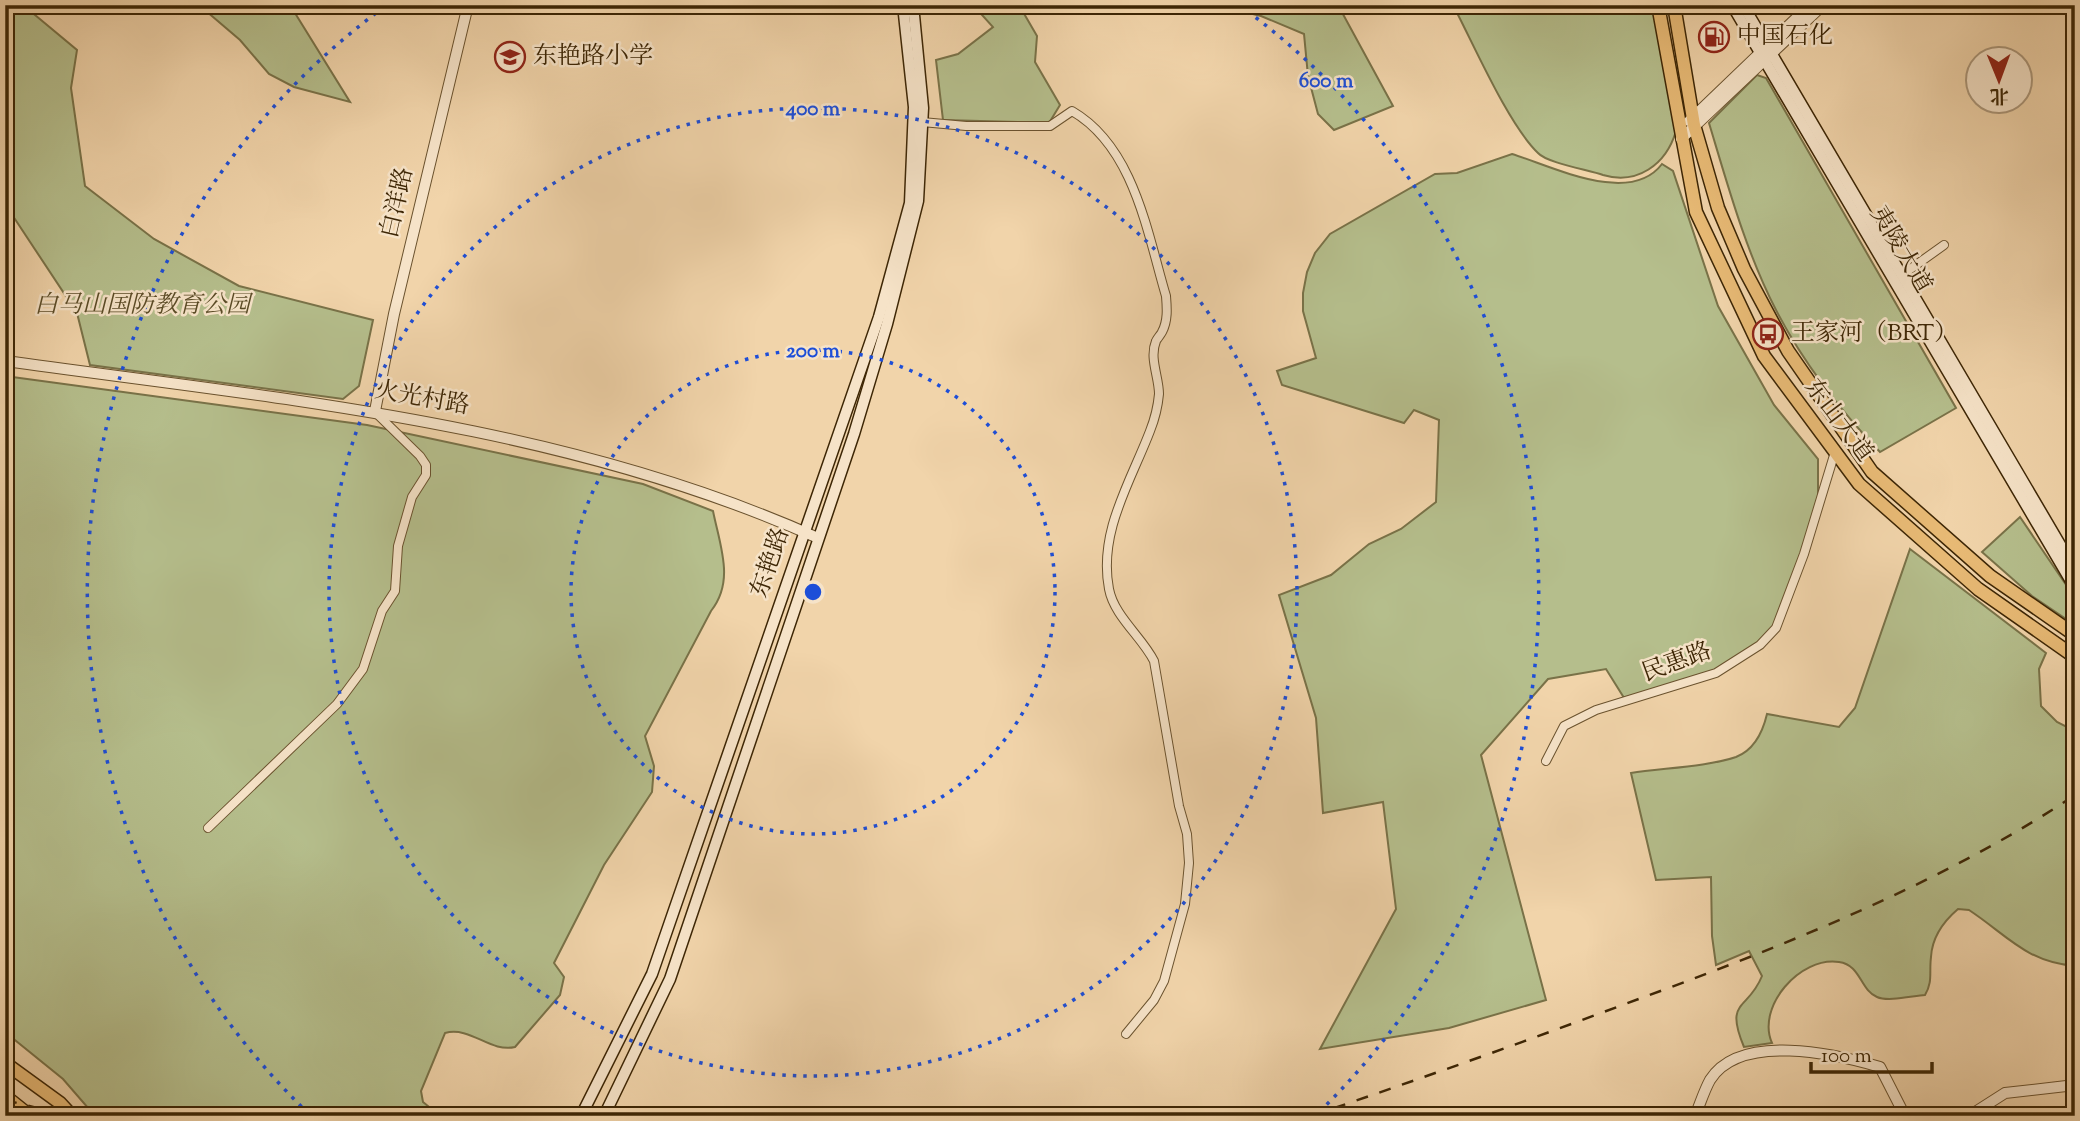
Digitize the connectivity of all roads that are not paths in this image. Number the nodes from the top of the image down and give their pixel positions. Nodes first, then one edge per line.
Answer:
1 (468, 5) edge
2 (903, 5) edge
3 (912, 5) edge
4 (1658, 5) edge
5 (1674, 5) edge
6 (1732, 5) edge
7 (1743, 5) edge
8 (1810, 5) edge
9 (1823, 5) edge
10 (1765, 53) junction
11 (1694, 121) junction
12 (922, 122) junction
13 (1680, 135) junction
14 (1944, 246) dead end
15 (1902, 275) junction
16 (5, 361) edge
17 (375, 411) junction
18 (1835, 452) junction
19 (804, 531) junction
20 (818, 538) junction
21 (2075, 570) edge
22 (2075, 588) edge
23 (2075, 635) edge
24 (2075, 657) edge
25 (1546, 761) dead end
26 (208, 828) dead end
27 (1126, 1034) dead end
28 (5, 1063) edge
29 (2075, 1085) edge
30 (5, 1096) edge
31 (30, 1116) edge
32 (72, 1116) edge
33 (581, 1116) edge
34 (604, 1116) edge
35 (1695, 1116) edge
36 (1905, 1116) edge
37 (1969, 1116) edge

1 - 17 street, 白洋路
2 - 19 main road, 东艳路
3 - 12 main road, 东艳路
4 - 13 main road, 东山大道
5 - 11 main road, 东山大道
6 - 10 main road, 夷陵大道
7 - 10 main road, 夷陵大道
8 - 10 street
9 - 10 street
10 - 11 street
10 - 15 main road, 夷陵大道
10 - 22 main road, 夷陵大道
11 - 13 street
11 - 23 main road, 东山大道
12 - 20 main road, 东艳路
12 - 27 street
13 - 18 main road, 东山大道
14 - 15 street
15 - 21 main road, 夷陵大道
16 - 17 street, 火光村路
17 - 19 street, 火光村路
17 - 26 street
18 - 24 main road, 东山大道
18 - 25 street, 民惠路
19 - 20 street, 火光村路
19 - 33 main road, 东艳路
20 - 34 main road, 东艳路
28 - 32 main road
29 - 37 street
30 - 31 main road
35 - 36 street

